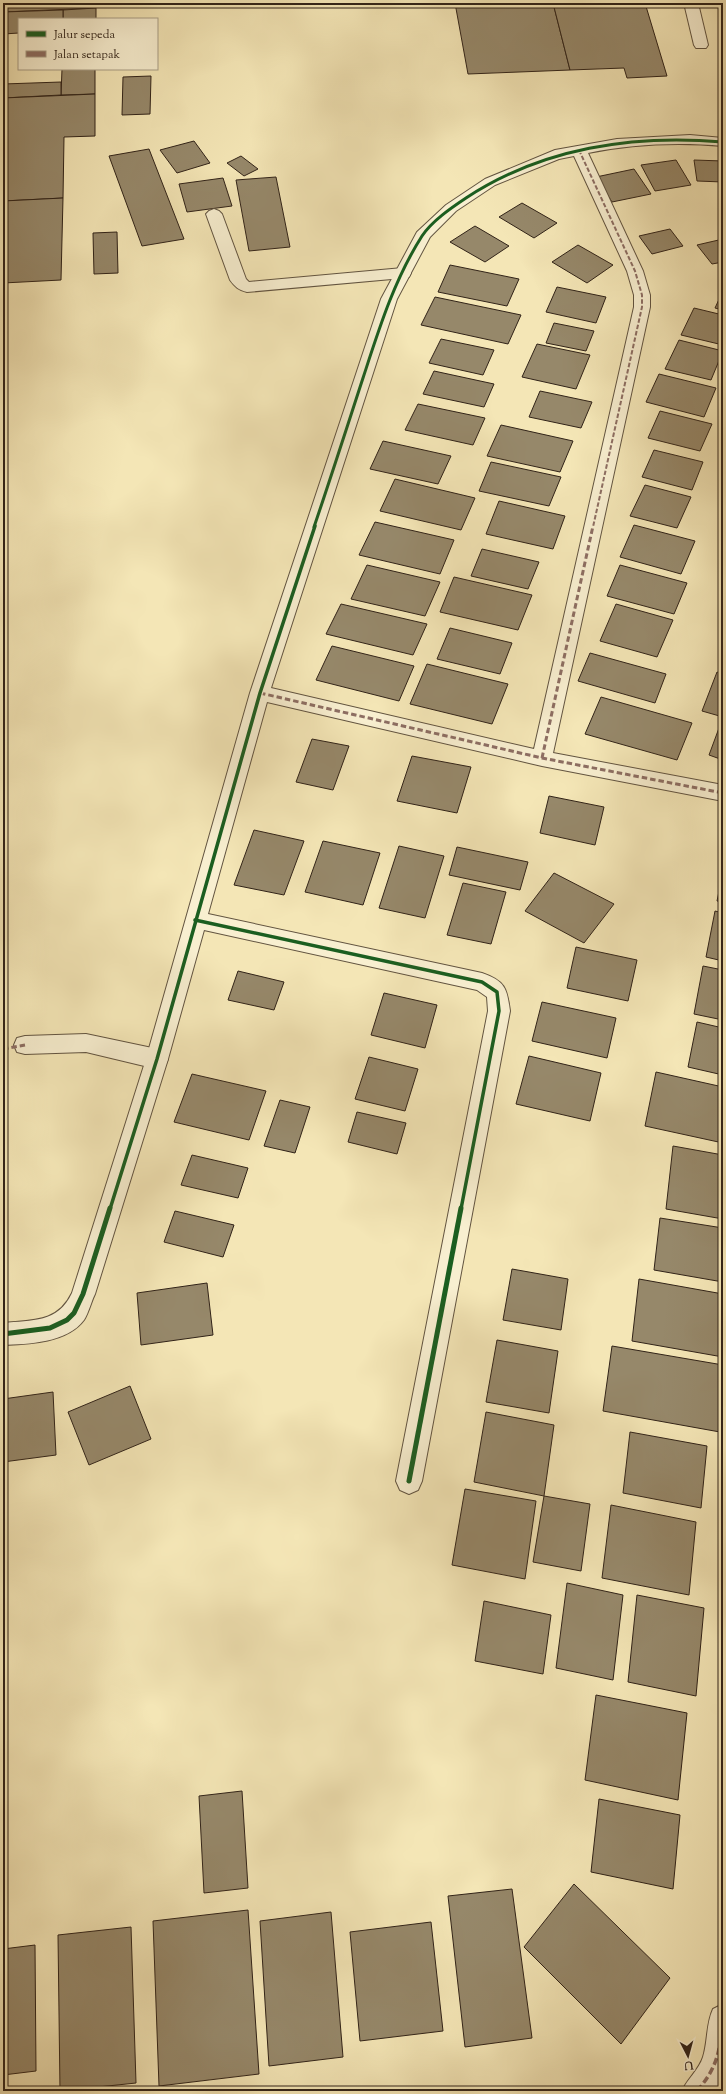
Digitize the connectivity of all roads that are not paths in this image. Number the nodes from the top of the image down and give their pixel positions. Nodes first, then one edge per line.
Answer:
1 (691, 3) edge
2 (701, 46) dead end
3 (723, 142) edge
4 (579, 150) junction
5 (214, 214) dead end
6 (403, 274) junction
7 (260, 693) junction
8 (542, 758) junction
9 (723, 793) edge
10 (195, 920) junction
11 (25, 1045) dead end
12 (157, 1059) junction
13 (3, 1334) edge
14 (409, 1481) dead end
15 (723, 2019) edge
16 (697, 2091) edge

1 - 2 street
3 - 4 street
4 - 6 street
4 - 8 street
5 - 6 street
6 - 7 street
7 - 8 street
7 - 10 street
8 - 9 street
10 - 12 street
10 - 14 street
11 - 12 street
12 - 13 street
15 - 16 street

